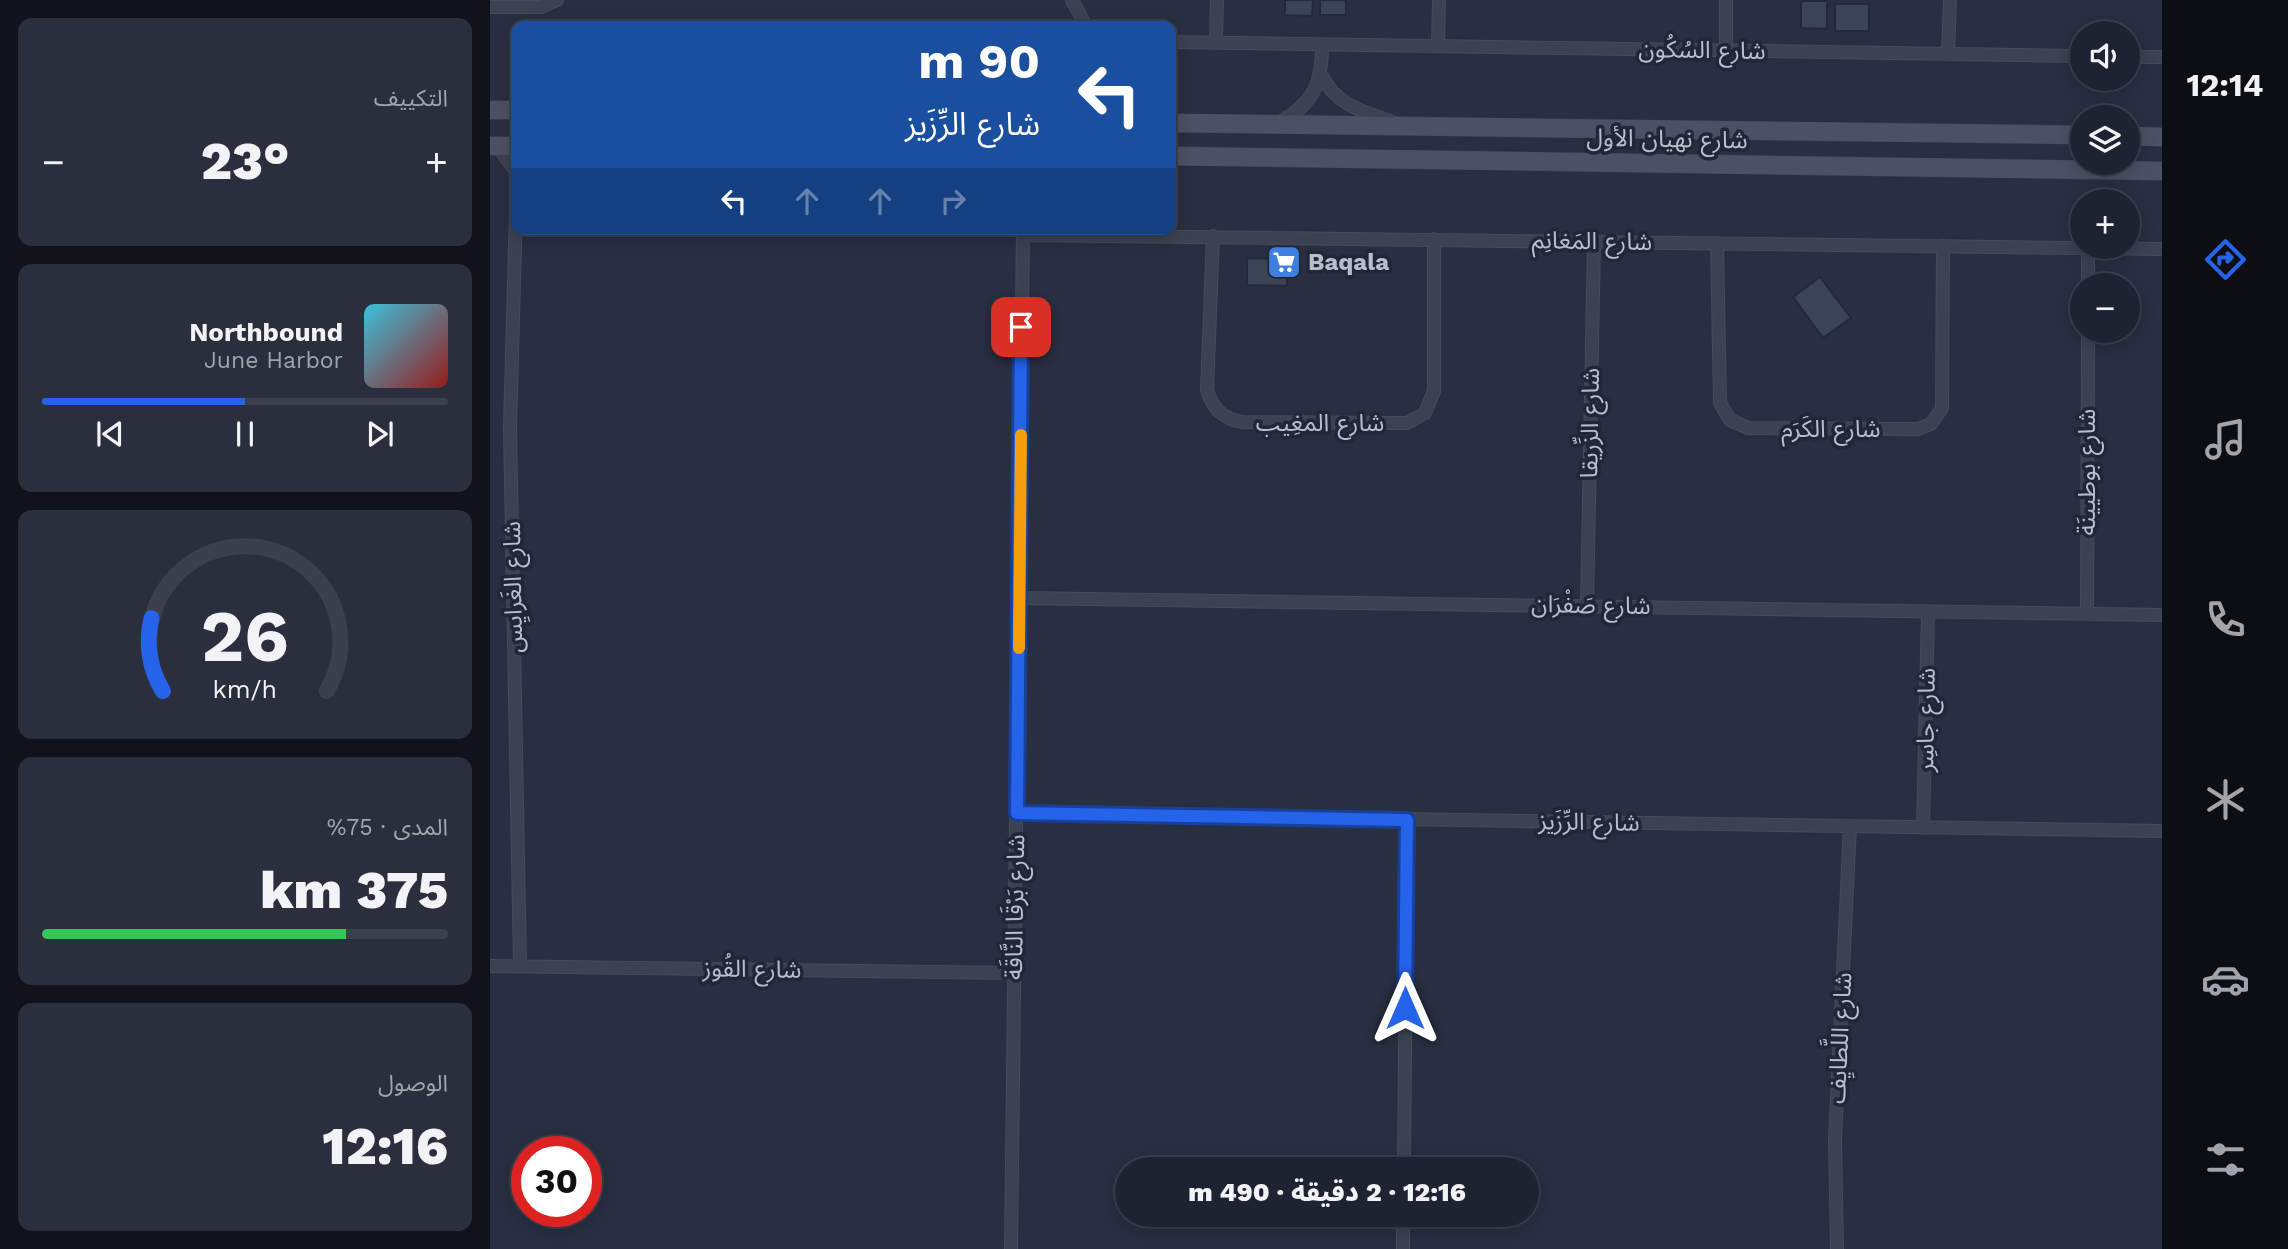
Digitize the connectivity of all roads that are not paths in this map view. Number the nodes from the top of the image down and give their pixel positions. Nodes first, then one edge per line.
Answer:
1 (557, 0) edge
2 (1072, 0) edge
3 (1216, 0) edge
4 (1439, 0) edge
5 (1726, 0) edge
6 (1950, 0) edge
7 (490, 7) edge
8 (1083, 21) edge
9 (1176, 42) edge
10 (1216, 43) junction
11 (1322, 45) junction
12 (1438, 46) junction
13 (1726, 51) junction
14 (1948, 54) junction
15 (2070, 56) edge
16 (2140, 57) edge
17 (2162, 57) edge
18 (1322, 76) junction
19 (490, 110) edge
20 (511, 110) edge
21 (1176, 123) edge
22 (1398, 124) junction
23 (1275, 125) junction
24 (2070, 135) edge
25 (2140, 136) edge
26 (2162, 136) edge
27 (493, 146) edge
28 (511, 146) edge
29 (1176, 156) edge
30 (511, 166) edge
31 (2162, 171) edge
32 (515, 235) edge
33 (1023, 235) edge
34 (1166, 235) edge
35 (1213, 236) junction
36 (1434, 239) junction
37 (1594, 241) junction
38 (1717, 243) junction
39 (1943, 246) junction
40 (2070, 248) edge
41 (2140, 248) edge
42 (2162, 248) edge
43 (2088, 343) edge
44 (1020, 598) junction
45 (1587, 605) junction
46 (1928, 612) junction
47 (2087, 613) junction
48 (2162, 615) edge
49 (1017, 813) junction
50 (1407, 820) junction
51 (1850, 827) junction
52 (1923, 828) junction
53 (2162, 831) edge
54 (490, 966) edge
55 (520, 966) junction
56 (1014, 973) junction
57 (1404, 1157) edge
58 (1404, 1227) edge
59 (1011, 1249) edge
60 (1403, 1249) edge
61 (1837, 1249) edge

1 - 7 street
2 - 8 street
3 - 10 street
4 - 12 street
5 - 13 street
6 - 14 street
9 - 10 street, شارع السُكُون
10 - 11 street, شارع السُكُون
11 - 12 street, شارع السُكُون
11 - 18 street
12 - 13 street, شارع السُكُون
13 - 14 street, شارع السُكُون
14 - 15 street, شارع السُكُون
16 - 17 street
18 - 22 street
18 - 23 street
19 - 20 main road
21 - 23 main road, شارع نهيان الأول
22 - 23 main road, شارع نهيان الأول
22 - 24 main road, شارع نهيان الأول
25 - 26 main road
27 - 28 main road
27 - 30 street
29 - 31 main road, شارع نهيان الأول
32 - 55 street, شارع الغَرايِس
33 - 44 street, شارع بَرْقَا النَّاقَة
34 - 35 street, شارع المَغانِم
35 - 36 street, شارع المَغانِم
35 - 36 street, شارع المغِيب
36 - 37 street, شارع المَغانِم
37 - 38 street, شارع المَغانِم
37 - 45 street, شارع الزِّريقا
38 - 39 street, شارع المَغانِم
38 - 39 street, شارع الكَرَم
39 - 40 street, شارع المَغانِم
41 - 42 street, شارع المَغانِم
43 - 47 street, شارع بوطيينَة
44 - 45 street, شارع صَفْرَان
44 - 49 street, شارع بَرْقَا النَّاقَة
45 - 46 street, شارع صَفْرَان
46 - 47 street, شارع صَفْرَان
46 - 52 street, شارع جاسِر
47 - 48 street, شارع صَفْرَان
49 - 50 street, شارع الرِّزَيز
49 - 56 street, شارع بَرْقَا النَّاقَة
50 - 51 street, شارع الرِّزَيز
50 - 57 street
51 - 52 street, شارع الرِّزَيز
51 - 61 street, شارع اللَّطايِف
52 - 53 street, شارع الرِّزَيز
54 - 55 street, شارع القُوز
55 - 56 street, شارع القُوز
56 - 59 street, شارع بَرْقَا النَّاقَة
58 - 60 street

